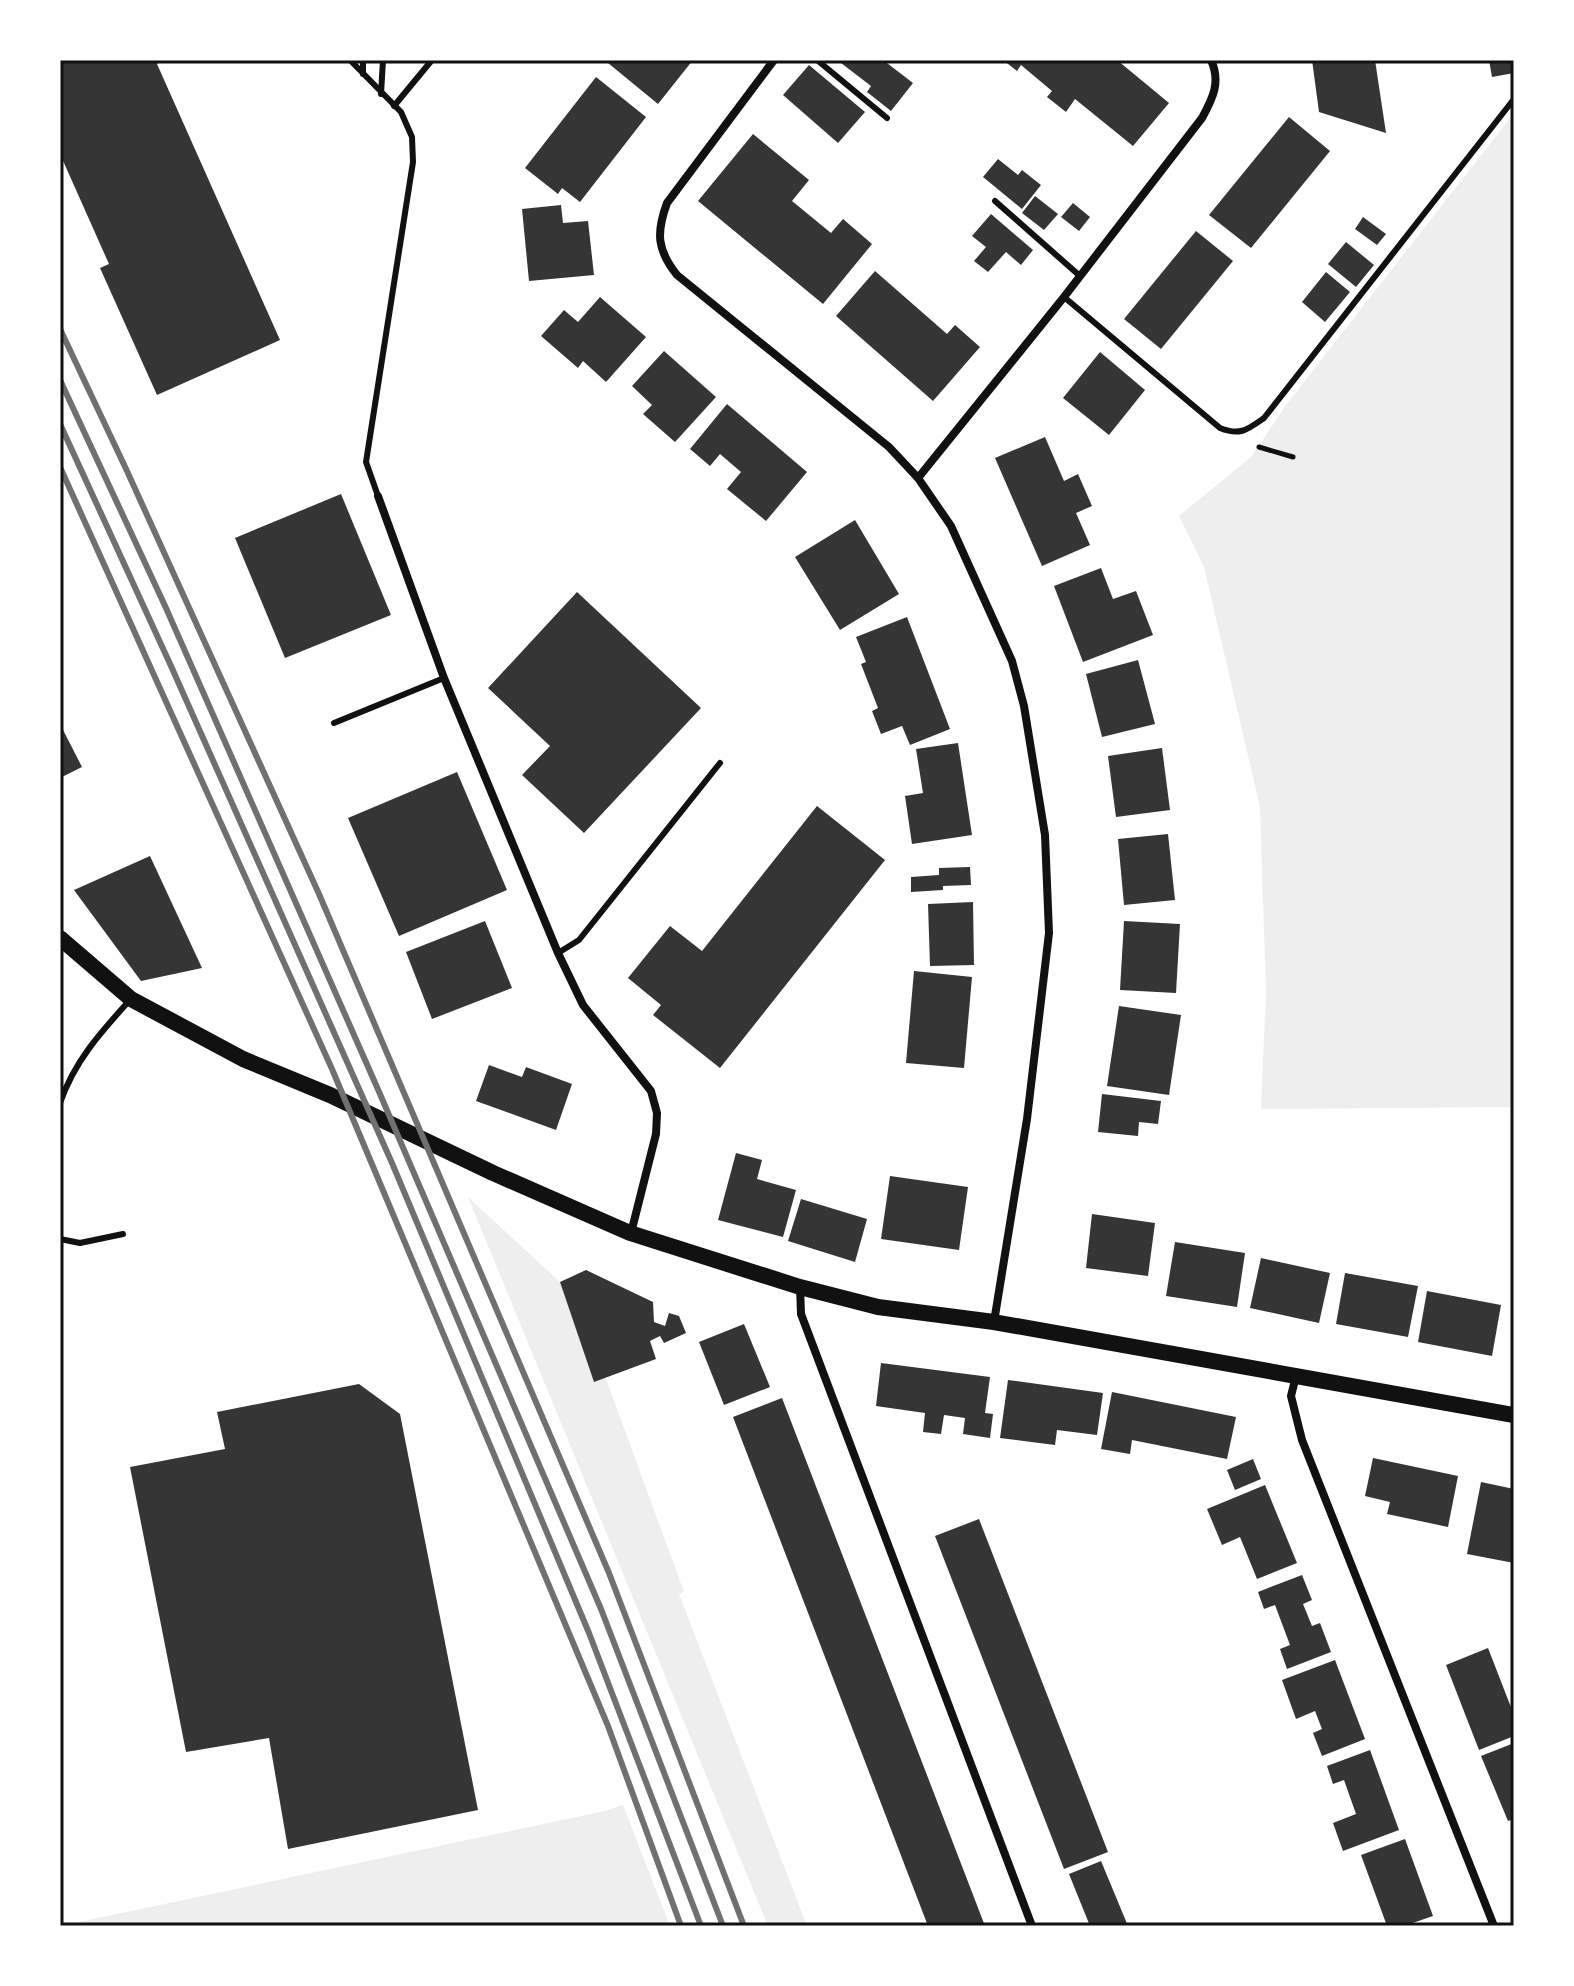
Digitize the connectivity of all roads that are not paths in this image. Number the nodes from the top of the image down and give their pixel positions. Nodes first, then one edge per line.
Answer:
1 (350, 60) edge
2 (363, 60) edge
3 (383, 60) edge
4 (432, 60) edge
5 (774, 60) edge
6 (817, 60) edge
7 (1211, 60) edge
8 (363, 74) junction
9 (381, 94) junction
10 (1514, 99) edge
11 (394, 106) junction
12 (887, 118) dead end
13 (995, 201) dead end
14 (1080, 276) junction
15 (1064, 297) junction
16 (918, 478) junction
17 (378, 496) joint
18 (444, 678) junction
19 (334, 723) dead end
20 (720, 763) dead end
21 (60, 938) edge
22 (558, 953) junction
23 (131, 999) junction
24 (60, 1103) edge
25 (630, 1233) junction
26 (123, 1234) dead end
27 (60, 1239) edge
28 (800, 1287) junction
29 (994, 1322) junction
30 (1296, 1376) junction
31 (1514, 1415) edge
32 (1032, 1926) edge
33 (1494, 1926) edge

1 - 8 lane
2 - 8 lane
3 - 9 lane
4 - 11 lane
5 - 16 street
6 - 12 lane
7 - 14 street
8 - 9 lane
9 - 11 lane
10 - 15 lane
11 - 17 lane
13 - 14 lane
14 - 15 street
15 - 16 street
16 - 29 street
17 - 18 street
18 - 19 lane
18 - 22 street
20 - 22 lane
21 - 23 main road
22 - 25 street
23 - 24 lane
23 - 25 main road
25 - 28 main road
26 - 27 lane
28 - 29 main road
28 - 32 street
29 - 30 main road
30 - 31 main road
30 - 33 street

